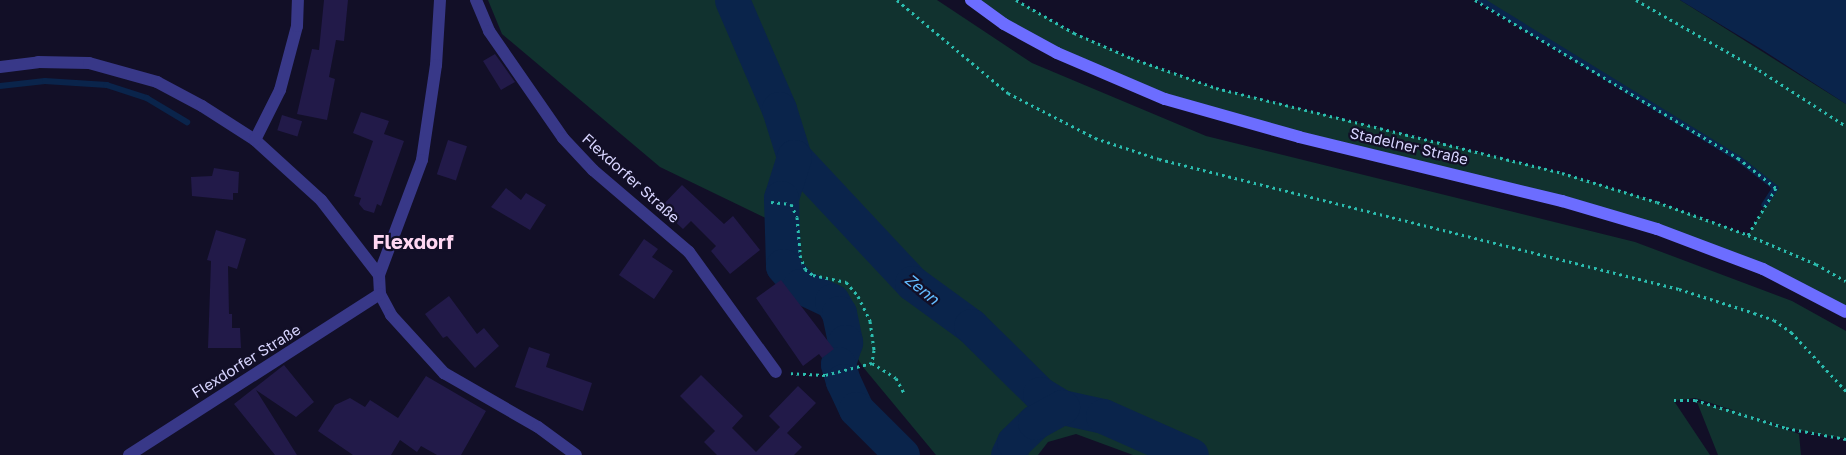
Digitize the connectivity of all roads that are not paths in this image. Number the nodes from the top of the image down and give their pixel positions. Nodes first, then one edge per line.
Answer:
1 (298, 0) edge
2 (440, 0) edge
3 (476, 0) edge
4 (970, 0) edge
5 (0, 67) edge
6 (255, 140) junction
7 (379, 275) junction
8 (380, 294) junction
9 (1846, 312) edge
10 (776, 372) road end
11 (129, 455) edge
12 (576, 455) edge

1 - 6 street
2 - 7 street
3 - 10 street, Flexdorfer Straße
4 - 9 main road, Stadelner Straße
5 - 6 street
6 - 7 street
7 - 8 street
8 - 11 street, Flexdorfer Straße
8 - 12 street

